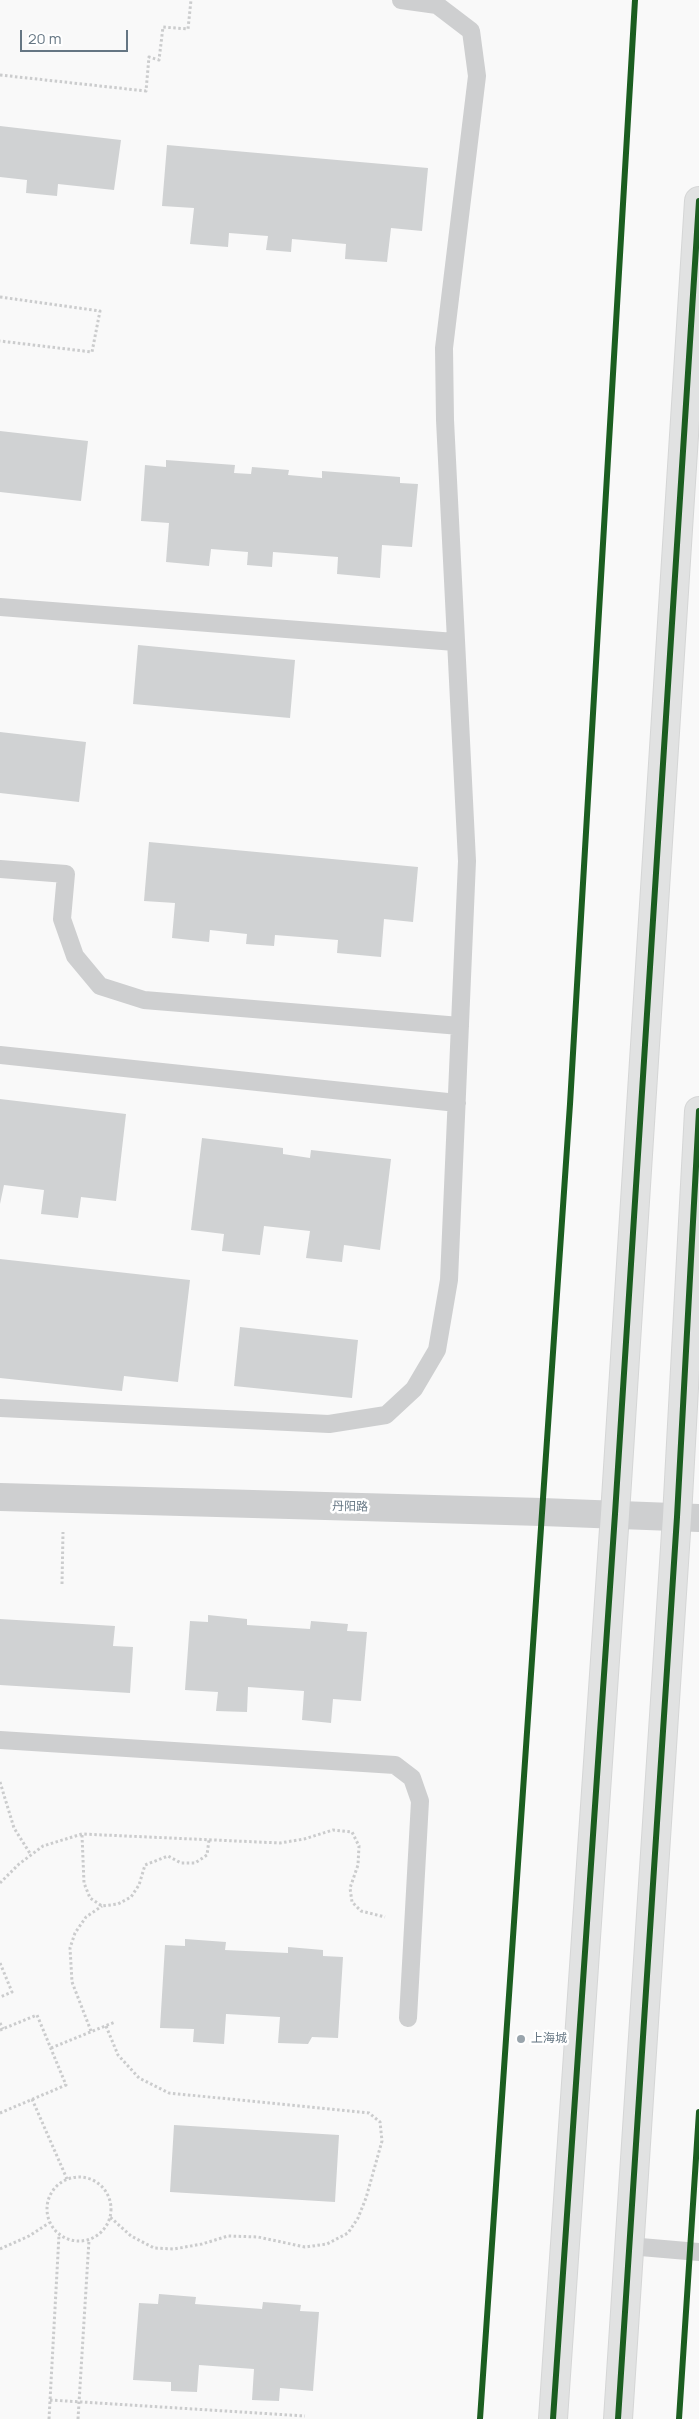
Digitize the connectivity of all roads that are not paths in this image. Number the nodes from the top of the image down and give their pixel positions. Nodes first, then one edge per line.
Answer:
1 (401, 0) edge
2 (699, 201) edge
3 (0, 607) edge
4 (456, 642) junction
5 (0, 869) edge
6 (460, 1026) junction
7 (0, 1055) edge
8 (457, 1103) junction
9 (699, 1111) edge
10 (0, 1408) edge
11 (0, 1497) edge
12 (615, 1514) junction
13 (688, 1518) edge
14 (0, 1740) edge
15 (408, 2018) dead end
16 (629, 2246) junction
17 (699, 2252) edge
18 (553, 2419) edge
19 (618, 2419) edge

1 - 4 lane
2 - 12 highway
3 - 4 lane
4 - 6 lane
5 - 6 lane
6 - 8 lane
7 - 8 lane
8 - 10 lane
9 - 13 highway
11 - 12 street, 丹阳路
12 - 13 street, 丹阳路
12 - 18 highway
13 - 16 highway
14 - 15 lane
16 - 17 lane
16 - 19 highway

